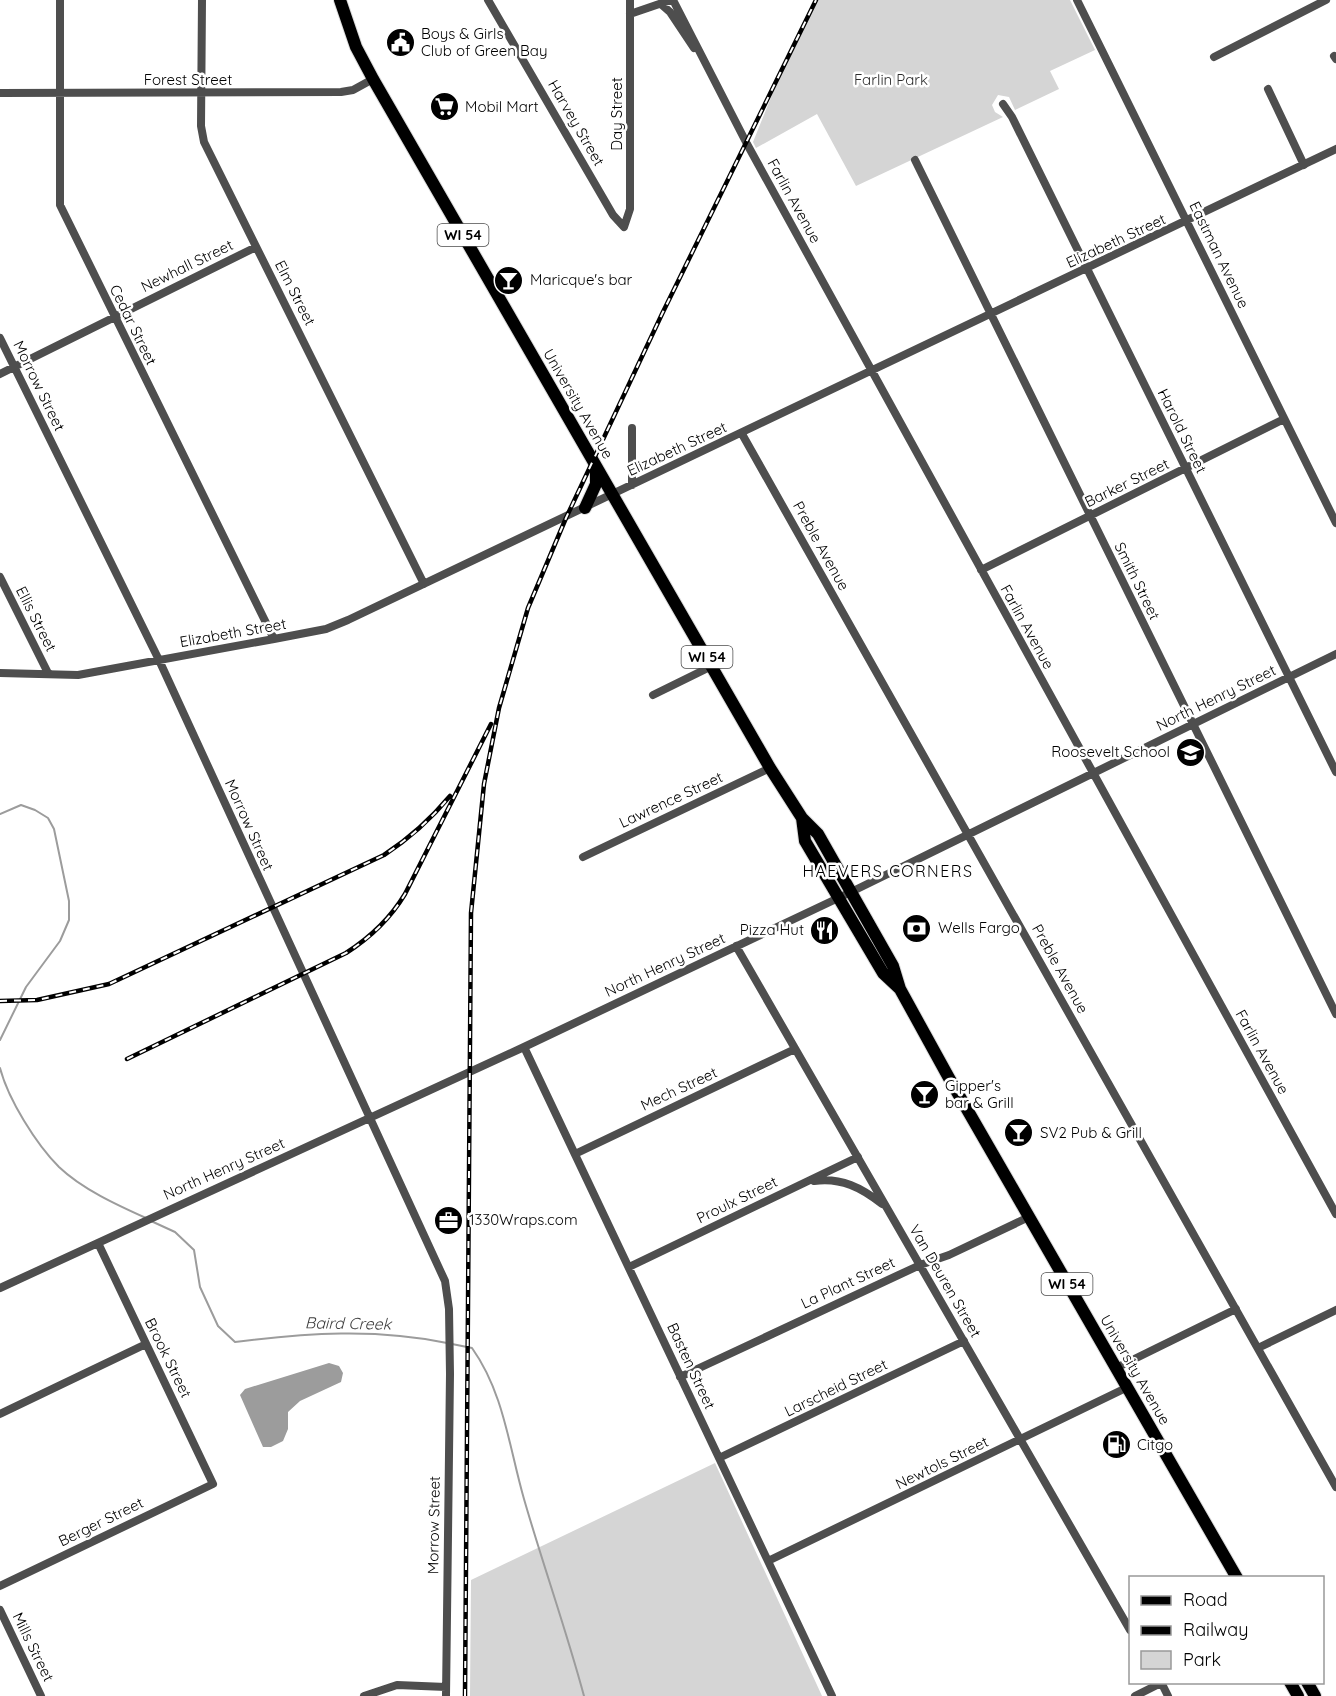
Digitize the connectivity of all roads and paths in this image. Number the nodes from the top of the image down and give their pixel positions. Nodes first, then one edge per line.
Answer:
1 (60, 0) edge
2 (202, 0) edge
3 (340, 0) edge
4 (488, 0) edge
5 (630, 0) edge
6 (672, 0) edge
7 (1077, 0) edge
8 (1326, 0) edge
9 (662, 5) junction
10 (630, 14) junction
11 (697, 51) junction
12 (1214, 57) dead end
13 (373, 79) junction
14 (1268, 89) dead end
15 (0, 93) edge
16 (59, 93) junction
17 (201, 94) junction
18 (1003, 104) dead end
19 (1336, 149) edge
20 (915, 160) dead end
21 (1304, 165) junction
22 (1188, 222) junction
23 (624, 226) joint
24 (256, 247) junction
25 (1087, 269) junction
26 (990, 315) junction
27 (115, 317) junction
28 (0, 338) edge
29 (14, 367) junction
30 (872, 371) junction
31 (0, 374) edge
32 (1284, 419) junction
33 (632, 428) dead end
34 (742, 434) junction
35 (596, 465) junction
36 (1185, 469) junction
37 (632, 485) junction
38 (613, 495) junction
39 (585, 508) junction
40 (1089, 516) junction
41 (1336, 523) edge
42 (981, 570) junction
43 (0, 578) edge
44 (424, 584) junction
45 (274, 639) junction
46 (1336, 654) edge
47 (159, 660) junction
48 (712, 666) junction
49 (0, 673) edge
50 (48, 674) junction
51 (1289, 677) junction
52 (653, 695) dead end
53 (1192, 724) junction
54 (770, 768) junction
55 (1336, 772) edge
56 (1092, 773) junction
57 (802, 819) junction
58 (968, 834) junction
59 (583, 857) dead end
60 (851, 892) junction
61 (839, 898) junction
62 (736, 946) junction
63 (900, 989) junction
64 (1336, 1014) edge
65 (524, 1047) junction
66 (795, 1049) junction
67 (370, 1118) junction
68 (575, 1154) junction
69 (858, 1157) junction
70 (804, 1183) junction
71 (889, 1212) junction
72 (1336, 1214) edge
73 (1029, 1217) junction
74 (98, 1243) junction
75 (920, 1265) junction
76 (629, 1267) junction
77 (0, 1288) edge
78 (1236, 1309) junction
79 (1336, 1310) edge
80 (964, 1341) junction
81 (146, 1344) junction
82 (1258, 1348) junction
83 (1116, 1368) junction
84 (680, 1377) junction
85 (1128, 1387) junction
86 (0, 1414) edge
87 (1021, 1440) junction
88 (719, 1458) junction
89 (213, 1484) joint
90 (1336, 1487) edge
91 (768, 1562) junction
92 (1236, 1576) edge
93 (0, 1586) edge
94 (0, 1610) edge
95 (1129, 1627) edge
96 (1159, 1684) edge
97 (446, 1687) junction
98 (41, 1696) edge
99 (364, 1696) edge
100 (446, 1696) edge
101 (832, 1696) edge
102 (1135, 1696) edge

1 - 16 street, Cedar Street
2 - 17 street, Elm Street
3 - 13 main road, University Avenue / WI 54
4 - 23 street, Harvey Street
5 - 10 street, Day Street
6 - 9 street
6 - 11 street, Farlin Avenue
7 - 22 street, Eastman Avenue
8 - 12 street
9 - 10 street
9 - 11 street, Farlin Avenue
10 - 23 street, Day Street
11 - 30 street, Farlin Avenue
13 - 17 street, Forest Street
13 - 35 main road, University Avenue / WI 54
14 - 21 street
15 - 16 street, Forest Street
16 - 17 street, Forest Street
16 - 27 street, Cedar Street
17 - 24 street, Elm Street
18 - 25 street, Harold Street
19 - 21 street, Elizabeth Street
20 - 26 street, Smith Street
21 - 22 street, Elizabeth Street
22 - 25 street, Elizabeth Street
22 - 32 street, Eastman Avenue
24 - 27 street, Newhall Street
24 - 44 street, Elm Street
25 - 26 street, Elizabeth Street
25 - 36 street, Harold Street
26 - 30 street, Elizabeth Street
26 - 40 street, Smith Street
27 - 29 street, Newhall Street
27 - 45 street, Cedar Street
28 - 29 street, Morrow Street
29 - 31 street, Newhall Street
29 - 47 street, Morrow Street
30 - 34 street, Elizabeth Street
30 - 42 street, Farlin Avenue
32 - 36 street, Barker Street
32 - 41 street, Eastman Avenue
33 - 37 street
34 - 37 street, Elizabeth Street
34 - 58 street, Preble Avenue
35 - 38 main road, University Avenue / WI 54
35 - 39 main road
36 - 40 street, Barker Street
36 - 51 street, Harold Street
37 - 38 street, Elizabeth Street
38 - 39 street, Elizabeth Street
38 - 48 main road, University Avenue / WI 54
39 - 44 street, Elizabeth Street
40 - 42 street, Barker Street
40 - 53 street, Smith Street
42 - 56 street, Farlin Avenue
43 - 50 street, Ellis Street
44 - 45 street, Elizabeth Street
45 - 47 street, Elizabeth Street
46 - 51 street, North Henry Street
47 - 50 street, Elizabeth Street
47 - 67 street, Morrow Street
48 - 52 street
48 - 54 main road, University Avenue / WI 54
49 - 50 street, Elizabeth Street
51 - 53 street, North Henry Street
51 - 55 street, Harold Street
53 - 56 street, North Henry Street
53 - 64 street, Smith Street
54 - 57 main road, University Avenue / WI 54
54 - 59 street, Lawrence Street
56 - 58 street, North Henry Street
56 - 72 street, Farlin Avenue
57 - 60 main road, University Avenue / WI 54
57 - 61 main road, University Avenue / WI 54
58 - 60 street, North Henry Street
58 - 78 street, Preble Avenue
60 - 61 street, North Henry Street
60 - 63 main road, University Avenue / WI 54
61 - 62 street, North Henry Street
61 - 63 main road, University Avenue / WI 54
62 - 65 street, North Henry Street
62 - 66 street, Van Deuren Street
63 - 73 main road, University Avenue / WI 54
65 - 67 street, North Henry Street
65 - 68 street, Basten Street
66 - 68 street, Mech Street
66 - 69 street, Van Deuren Street
67 - 74 street, North Henry Street
67 - 97 street, Morrow Street
68 - 76 street, Basten Street
69 - 70 street, Proulx Street
69 - 71 street, Van Deuren Street
70 - 71 street
70 - 76 street, Proulx Street
71 - 75 street, Van Deuren Street
73 - 75 street, La Plant Street
73 - 83 main road, University Avenue / WI 54
74 - 77 street, North Henry Street
74 - 81 street, Brook Street
75 - 80 street, Van Deuren Street
75 - 84 street, La Plant Street
76 - 84 street, Basten Street
78 - 82 street, Preble Avenue
78 - 83 street
79 - 82 street
80 - 87 street, Van Deuren Street
80 - 88 street, Larscheid Street
81 - 86 street
81 - 89 street, Brook Street
82 - 90 street, Preble Avenue
83 - 85 main road, University Avenue / WI 54
84 - 88 street, Basten Street
85 - 87 street, Newtols Street
85 - 92 main road, University Avenue / WI 54
87 - 91 street, Newtols Street
87 - 95 street, Van Deuren Street
88 - 91 street, Basten Street
89 - 93 street, Berger Street
91 - 101 street, Basten Street
94 - 98 street, Mills Street
96 - 102 street
97 - 99 street
97 - 100 street, Morrow Street

